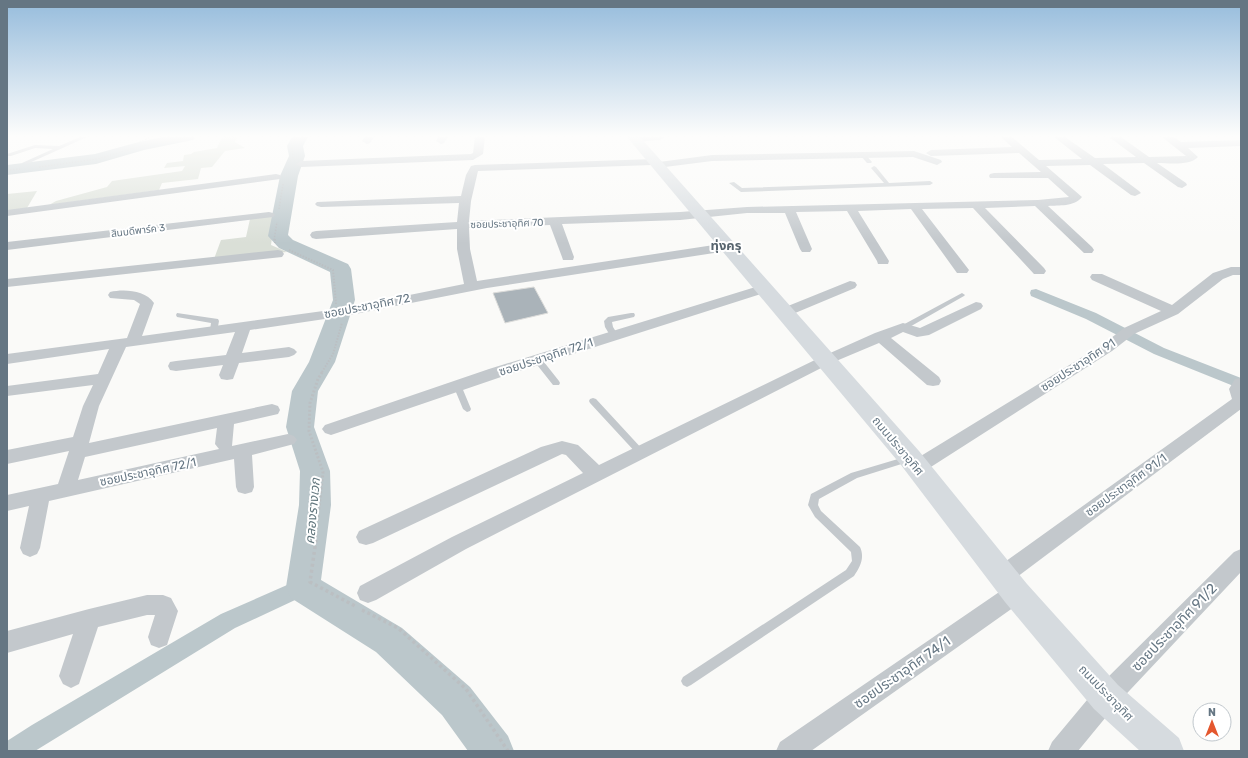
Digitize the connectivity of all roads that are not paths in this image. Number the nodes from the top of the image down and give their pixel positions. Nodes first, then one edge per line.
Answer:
1 (472, 172) edge
2 (662, 172) edge
3 (878, 172) edge
4 (1047, 172) edge
5 (1107, 172) edge
6 (1164, 172) edge
7 (1050, 175) junction
8 (994, 176) dead end
9 (280, 180) road end
10 (732, 183) dead end
11 (930, 183) dead end
12 (888, 185) junction
13 (1182, 185) dead end
14 (1135, 193) dead end
15 (465, 199) junction
16 (1038, 203) junction
17 (321, 204) dead end
18 (976, 205) junction
19 (914, 206) junction
20 (851, 208) junction
21 (789, 209) junction
22 (7, 213) edge
23 (698, 215) junction
24 (275, 216) road end
25 (555, 222) junction
26 (462, 225) junction
27 (316, 235) dead end
28 (7, 246) edge
29 (727, 247) junction
30 (282, 249) road end
31 (806, 249) dead end
32 (1088, 250) dead end
33 (568, 257) dead end
34 (884, 261) dead end
35 (962, 270) dead end
36 (1039, 271) dead end
37 (1241, 271) edge
38 (1097, 277) dead end
39 (7, 283) edge
40 (850, 285) dead end
41 (471, 286) junction
42 (762, 289) junction
43 (115, 295) dead end
44 (962, 295) dead end
45 (976, 306) dead end
46 (1173, 311) junction
47 (783, 313) junction
48 (180, 315) dead end
49 (631, 315) dead end
50 (244, 327) junction
51 (903, 327) junction
52 (214, 330) junction
53 (614, 335) junction
54 (880, 336) junction
55 (126, 342) junction
56 (290, 352) dead end
57 (7, 359) edge
58 (232, 359) junction
59 (537, 359) junction
60 (824, 361) junction
61 (176, 366) dead end
62 (227, 375) dead end
63 (104, 378) junction
64 (933, 381) dead end
65 (556, 383) dead end
66 (457, 385) junction
67 (1239, 386) edge
68 (7, 391) edge
69 (593, 402) dead end
70 (467, 409) dead end
71 (272, 410) dead end
72 (226, 420) junction
73 (331, 429) dead end
74 (288, 440) dead end
75 (224, 444) dead end
76 (78, 447) junction
77 (243, 451) junction
78 (641, 453) junction
79 (7, 457) edge
80 (913, 463) junction
81 (597, 475) junction
82 (245, 487) dead end
83 (66, 490) junction
84 (41, 495) junction
85 (7, 503) edge
86 (366, 537) dead end
87 (30, 548) dead end
88 (1241, 558) edge
89 (1009, 584) junction
90 (368, 593) dead end
91 (89, 619) junction
92 (159, 637) dead end
93 (7, 642) edge
94 (71, 676) dead end
95 (687, 681) dead end
96 (1106, 697) junction
97 (790, 751) edge
98 (1061, 751) edge
99 (1166, 751) edge

1 - 15 street
2 - 23 main road, ถนนประชาอุทิศ
3 - 12 lane
4 - 7 street
5 - 14 street
6 - 13 street
7 - 8 street
7 - 16 street, ซอยประชาอุทิศ 70
9 - 22 street
10 - 12 lane
11 - 12 lane
15 - 17 street
15 - 26 street
16 - 18 street, ซอยประชาอุทิศ 70
16 - 32 street
18 - 19 street, ซอยประชาอุทิศ 70
18 - 36 street
19 - 20 street, ซอยประชาอุทิศ 70
19 - 35 street
20 - 21 street, ซอยประชาอุทิศ 70
20 - 34 street
21 - 23 street, ซอยประชาอุทิศ 70
21 - 31 street
23 - 25 street, ซอยประชาอุทิศ 70
23 - 29 main road, ถนนประชาอุทิศ
24 - 28 street, สินบดีพาร์ค 3
25 - 26 street, ซอยประชาอุทิศ 70
25 - 33 street
26 - 27 street, ซอยประชาอุทิศ 70
26 - 41 street
29 - 41 street, ซอยประชาอุทิศ 72
29 - 42 main road, ถนนประชาอุทิศ
30 - 39 street
37 - 46 street, ซอยประชาอุทิศ 91
38 - 46 street
40 - 47 street
41 - 50 street, ซอยประชาอุทิศ 72
42 - 47 main road, ถนนประชาอุทิศ
42 - 53 street, ซอยประชาอุทิศ 72/1
43 - 55 street
44 - 51 lane
45 - 51 street
46 - 80 street, ซอยประชาอุทิศ 91
47 - 60 main road, ถนนประชาอุทิศ
48 - 52 lane
49 - 53 lane
50 - 52 street, ซอยประชาอุทิศ 72
50 - 58 street
51 - 54 street
52 - 55 street, ซอยประชาอุทิศ 72
53 - 59 street, ซอยประชาอุทิศ 72/1
54 - 60 street
54 - 64 street
55 - 57 street, ซอยประชาอุทิศ 72
55 - 63 street
56 - 58 street
58 - 61 street
58 - 62 street
59 - 65 lane
59 - 66 street, ซอยประชาอุทิศ 72/1
60 - 78 street
60 - 80 main road, ถนนประชาอุทิศ
63 - 68 street
63 - 76 street
66 - 70 lane
66 - 73 street, ซอยประชาอุทิศ 72/1
67 - 89 street, ซอยประชาอุทิศ 91/1
69 - 78 lane
71 - 72 street
72 - 75 street
72 - 76 street
74 - 77 street, ซอยประชาอุทิศ 72/1
76 - 79 street
76 - 83 street
77 - 82 street
77 - 83 street, ซอยประชาอุทิศ 72/1
78 - 81 street
80 - 89 main road, ถนนประชาอุทิศ
80 - 95 lane
81 - 86 street
81 - 90 street
83 - 84 street, ซอยประชาอุทิศ 72/1
84 - 85 street, ซอยประชาอุทิศ 72/1
84 - 87 street
88 - 96 street, ซอยประชาอุทิศ 91/2
89 - 96 main road, ถนนประชาอุทิศ
89 - 97 street, ซอยประชาอุทิศ 74/1
91 - 92 street
91 - 93 street
91 - 94 street
96 - 98 street, ซอยประชาอุทิศ 91/2
96 - 99 main road, ถนนประชาอุทิศ

